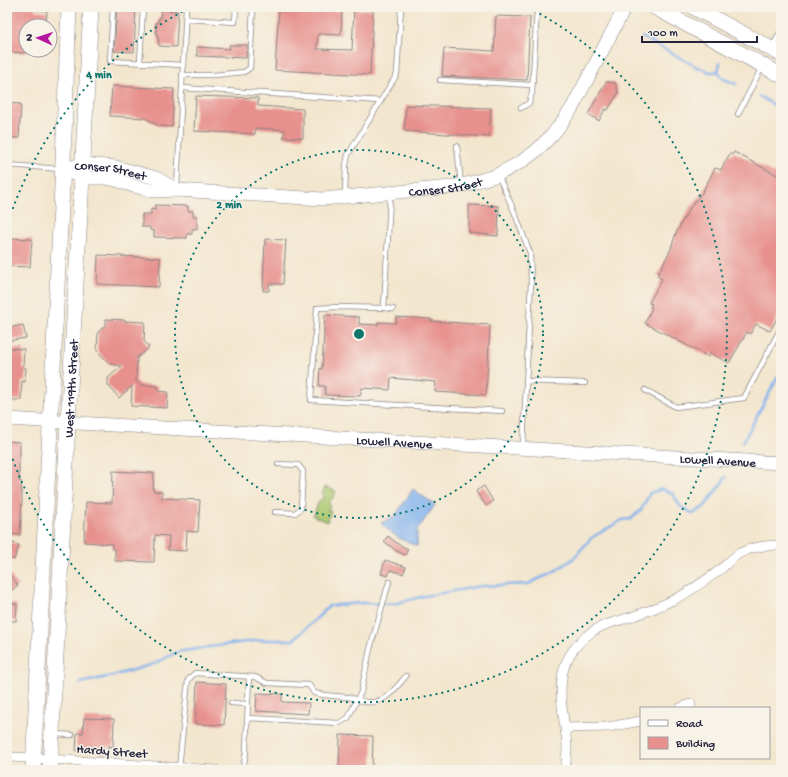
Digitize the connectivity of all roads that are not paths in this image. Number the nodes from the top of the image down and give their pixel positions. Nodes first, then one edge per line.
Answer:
1 (69, 7) edge
2 (91, 7) edge
3 (113, 7) edge
4 (143, 7) edge
5 (186, 7) edge
6 (236, 7) edge
7 (253, 7) edge
8 (401, 7) edge
9 (536, 7) edge
10 (625, 7) edge
11 (654, 7) edge
12 (693, 7) edge
13 (186, 19) junction
14 (781, 31) edge
15 (776, 51) edge
16 (140, 62) junction
17 (183, 65) junction
18 (763, 65) junction
19 (182, 75) junction
20 (781, 75) edge
21 (440, 80) dead end
22 (532, 85) junction
23 (182, 88) junction
24 (381, 101) junction
25 (520, 108) dead end
26 (738, 114) dead end
27 (457, 146) dead end
28 (7, 165) edge
29 (62, 169) junction
30 (83, 171) junction
31 (498, 175) junction
32 (461, 185) junction
33 (177, 190) junction
34 (390, 193) junction
35 (345, 197) junction
36 (384, 308) junction
37 (393, 309) dead end
38 (781, 328) edge
39 (526, 381) junction
40 (585, 383) dead end
41 (645, 390) dead end
42 (502, 411) dead end
43 (7, 419) edge
44 (50, 422) junction
45 (68, 423) junction
46 (523, 449) junction
47 (781, 463) edge
48 (278, 464) dead end
49 (275, 512) dead end
50 (781, 545) edge
51 (389, 582) dead end
52 (406, 676) dead end
53 (250, 677) junction
54 (357, 700) junction
55 (231, 703) dead end
56 (248, 704) junction
57 (691, 704) dead end
58 (683, 707) edge
59 (248, 718) junction
60 (640, 721) edge
61 (565, 728) junction
62 (52, 734) junction
63 (72, 735) dead end
64 (7, 757) edge
65 (33, 764) edge
66 (51, 764) edge
67 (179, 768) junction
68 (216, 770) edge
69 (243, 770) edge
70 (565, 770) edge

1 - 29 main road, West 119th Street
2 - 30 main road, West 119th Street
3 - 16 lane
4 - 16 lane
5 - 13 lane
6 - 13 lane
7 - 19 lane
8 - 24 lane
9 - 22 lane
10 - 31 street, Conser Street
11 - 18 main road
12 - 15 main road
13 - 17 lane
14 - 15 lane
16 - 17 lane
17 - 19 lane
18 - 20 main road
18 - 26 lane
19 - 23 lane
21 - 22 lane
22 - 25 lane
23 - 24 lane
23 - 33 lane
24 - 35 lane
27 - 32 lane
28 - 29 lane
29 - 30 street, Conser Street
29 - 44 main road, West 119th Street
30 - 33 street, Conser Street
30 - 45 main road, West 119th Street
31 - 32 street, Conser Street
31 - 39 lane
32 - 34 street, Conser Street
33 - 35 street, Conser Street
34 - 35 street, Conser Street
34 - 36 lane
36 - 37 lane
36 - 42 lane
38 - 41 lane
39 - 40 lane
39 - 46 lane
43 - 44 street, Lowell Avenue
44 - 45 street, Lowell Avenue
44 - 65 main road, West 119th Street
45 - 46 street, Lowell Avenue
45 - 62 main road, West 119th Street
46 - 47 street, Lowell Avenue
48 - 49 lane
50 - 61 street
51 - 54 lane
52 - 54 lane
53 - 54 lane
53 - 56 lane
53 - 67 lane
54 - 59 lane
55 - 56 lane
56 - 59 lane
57 - 58 street
59 - 69 lane
60 - 61 street
61 - 70 street
62 - 63 lane
62 - 66 main road, West 119th Street
64 - 65 street, Hardy Street
65 - 66 street, Hardy Street
66 - 67 street, Hardy Street
67 - 68 street, Hardy Street

